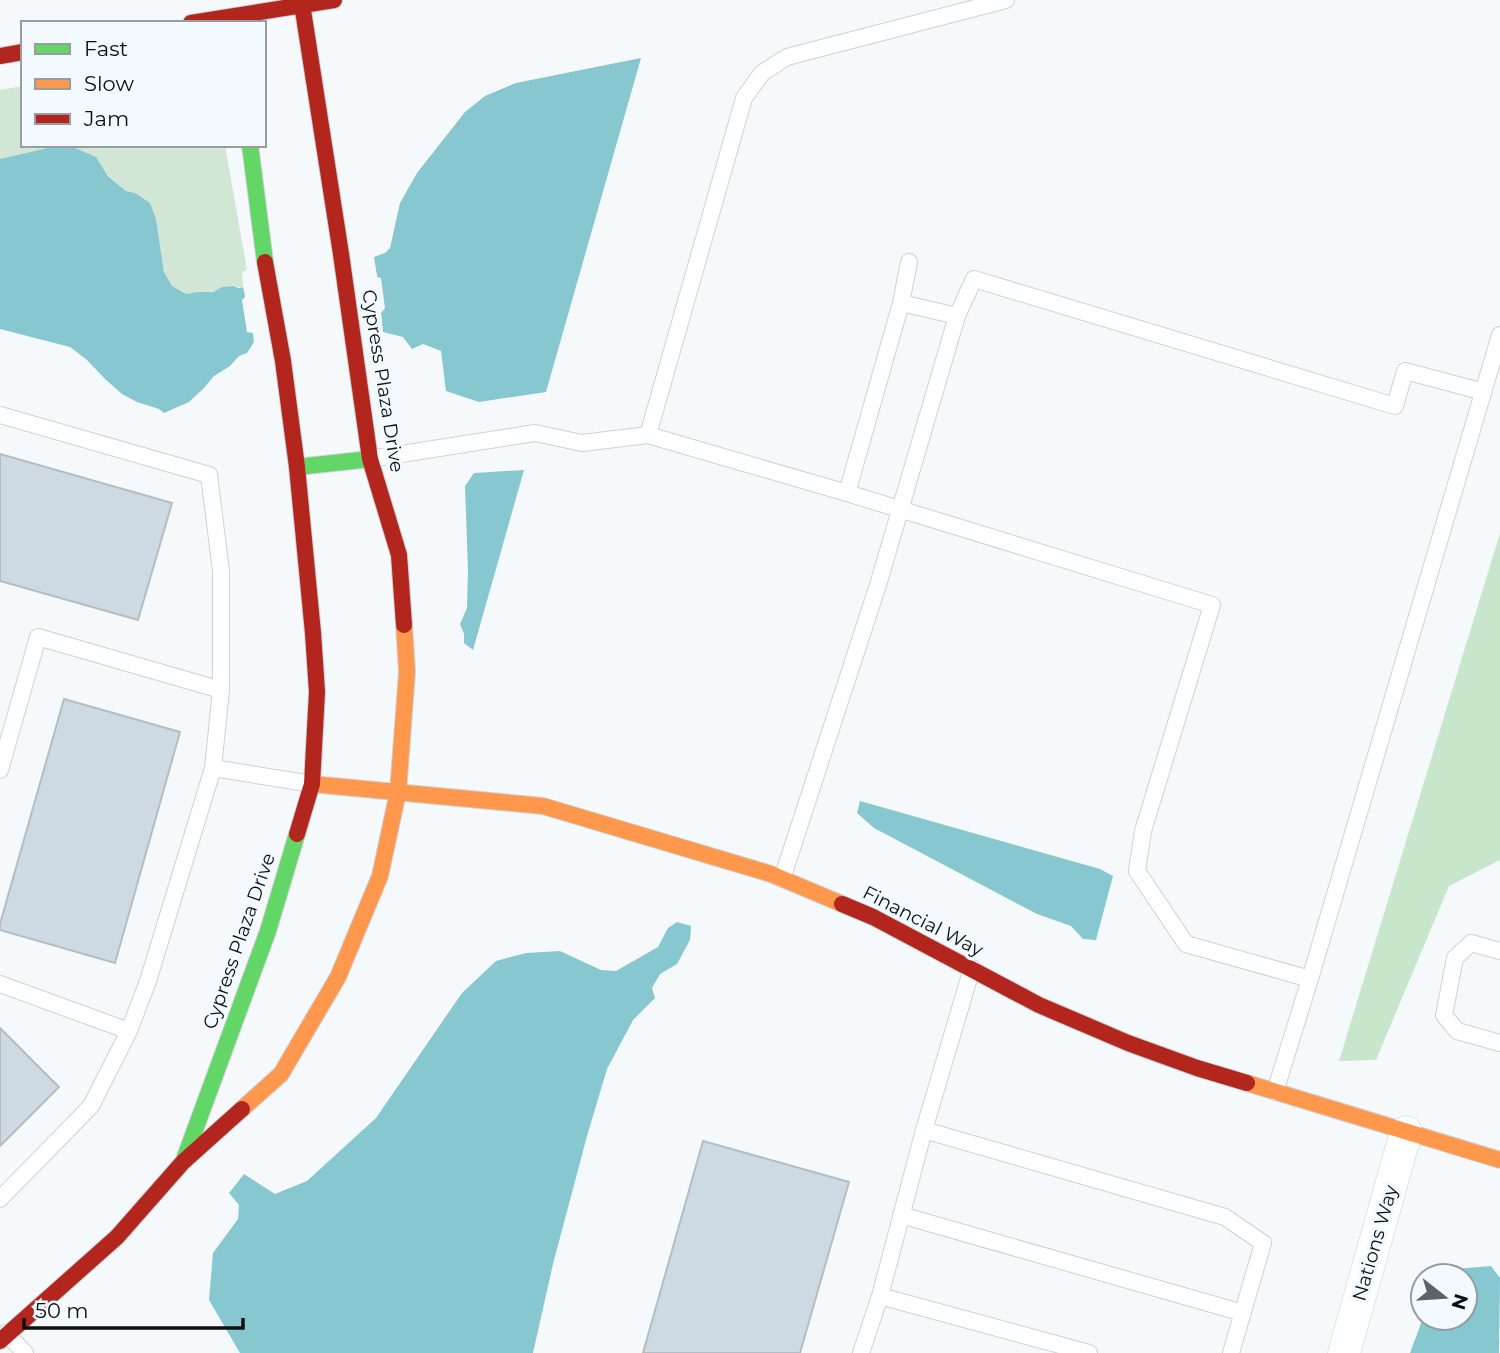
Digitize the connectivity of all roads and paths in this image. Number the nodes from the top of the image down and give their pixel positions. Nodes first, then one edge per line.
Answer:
1 (334, 0) edge
2 (1006, 0) edge
3 (300, 2) edge
4 (234, 13) edge
5 (200, 21) edge
6 (21, 52) edge
7 (0, 55) edge
8 (250, 147) edge
9 (909, 262) dead end
10 (901, 303) junction
11 (957, 316) junction
12 (1500, 335) edge
13 (1483, 392) junction
14 (0, 415) edge
15 (648, 435) junction
16 (370, 459) junction
17 (297, 467) junction
18 (847, 493) junction
19 (900, 510) junction
20 (221, 690) junction
21 (213, 768) junction
22 (0, 770) edge
23 (312, 785) junction
24 (398, 792) junction
25 (782, 879) junction
26 (1500, 951) edge
27 (972, 968) junction
28 (1310, 979) junction
29 (0, 984) edge
30 (129, 1031) junction
31 (1500, 1043) edge
32 (1275, 1092) junction
33 (924, 1130) junction
34 (1406, 1132) junction
35 (1500, 1160) edge
36 (183, 1162) junction
37 (0, 1199) edge
38 (901, 1215) junction
39 (880, 1296) junction
40 (1242, 1312) junction
41 (3, 1334) edge
42 (25, 1353) edge
43 (861, 1353) edge
44 (1089, 1353) edge
45 (1231, 1353) edge
46 (1344, 1353) edge

1 - 3 street
2 - 15 lane
3 - 4 street
3 - 16 street, Cypress Plaza Drive
4 - 5 street
6 - 7 street
8 - 17 street, Cypress Plaza Drive
9 - 10 lane
10 - 11 lane
10 - 18 lane
11 - 13 lane
11 - 19 lane
12 - 13 lane
13 - 28 lane
14 - 20 lane
15 - 16 lane
15 - 18 lane
16 - 17 street
16 - 24 street, Cypress Plaza Drive
17 - 23 street, Cypress Plaza Drive
18 - 19 lane
19 - 25 lane
19 - 28 lane
20 - 21 lane
20 - 22 lane
21 - 23 lane
21 - 30 lane
23 - 24 street, Financial Way
23 - 36 street, Cypress Plaza Drive
24 - 25 street, Financial Way
24 - 36 street, Cypress Plaza Drive
25 - 27 street, Financial Way
26 - 31 lane
27 - 32 street, Financial Way
27 - 33 lane
28 - 32 lane
29 - 30 lane
30 - 37 lane
32 - 34 street, Financial Way
33 - 38 lane
33 - 40 lane
34 - 35 street, Financial Way
34 - 46 street, Nations Way
36 - 41 street, Cypress Plaza Drive
38 - 39 lane
38 - 40 lane
39 - 43 lane
39 - 44 lane
40 - 45 lane
41 - 42 lane

